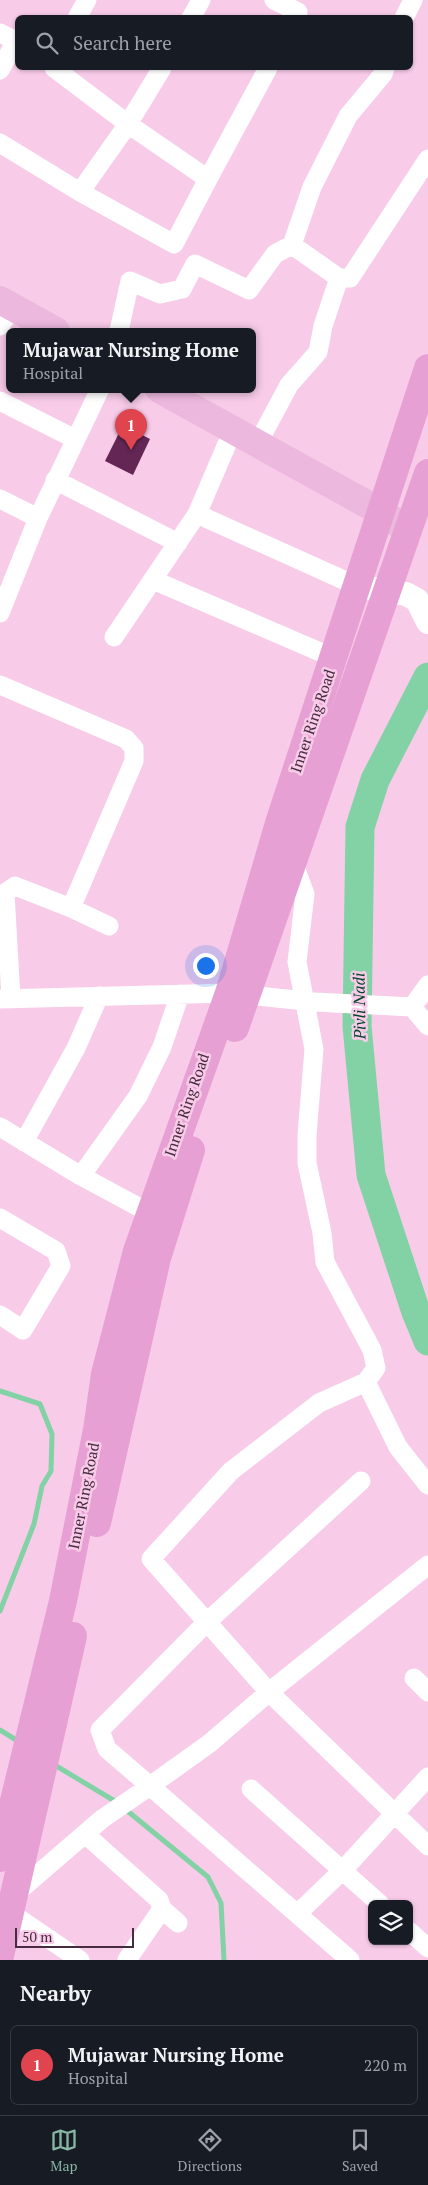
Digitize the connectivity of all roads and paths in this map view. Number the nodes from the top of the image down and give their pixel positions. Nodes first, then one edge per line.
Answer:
1 (88, 0) edge
2 (201, 0) edge
3 (274, 0) edge
4 (413, 0) edge
5 (300, 10) edge
6 (79, 15) edge
7 (193, 15) edge
8 (406, 15) edge
9 (11, 38) edge
10 (0, 70) edge
11 (57, 70) edge
12 (161, 70) edge
13 (267, 70) edge
14 (384, 70) edge
15 (128, 124) junction
16 (0, 143) edge
17 (428, 159) edge
18 (208, 179) junction
19 (80, 192) junction
20 (174, 244) junction
21 (292, 245) junction
22 (195, 264) junction
23 (339, 278) junction
24 (4, 311) edge
25 (48, 328) edge
26 (120, 328) edge
27 (428, 368) edge
28 (98, 393) edge
29 (166, 393) edge
30 (0, 401) edge
31 (233, 430) junction
32 (75, 439) junction
33 (258, 443) junction
34 (428, 473) edge
35 (55, 480) junction
36 (0, 499) edge
37 (381, 512) junction
38 (197, 514) junction
39 (38, 518) junction
40 (407, 530) junction
41 (178, 543) junction
42 (153, 580) junction
43 (357, 586) junction
44 (385, 592) junction
45 (0, 613) edge
46 (428, 622) edge
47 (114, 637) dead end
48 (334, 658) junction
49 (0, 685) edge
50 (292, 859) junction
51 (71, 908) junction
52 (109, 926) dead end
53 (428, 986) edge
54 (180, 994) junction
55 (238, 994) junction
56 (99, 996) junction
57 (6, 998) edge
58 (310, 1001) junction
59 (412, 1007) junction
60 (428, 1026) edge
61 (0, 1127) edge
62 (24, 1142) junction
63 (81, 1176) junction
64 (0, 1218) edge
65 (159, 1218) junction
66 (0, 1315) edge
67 (366, 1382) junction
68 (361, 1481) dead end
69 (428, 1485) edge
70 (428, 1565) edge
71 (207, 1622) junction
72 (414, 1678) dead end
73 (268, 1692) junction
74 (428, 1692) edge
75 (30, 1760) junction
76 (428, 1777) edge
77 (150, 1786) junction
78 (251, 1789) dead end
79 (394, 1813) junction
80 (85, 1834) junction
81 (428, 1846) edge
82 (0, 1858) edge
83 (343, 1870) junction
84 (376, 1900) edge
85 (12, 1904) junction
86 (162, 1909) junction
87 (297, 1914) junction
88 (178, 1923) dead end
89 (413, 1935) edge
90 (428, 1948) edge
91 (0, 1956) edge
92 (80, 1960) edge
93 (127, 1960) edge
94 (350, 1960) edge

1 - 6 street
2 - 7 street
3 - 5 street
4 - 8 street
9 - 10 street
11 - 15 street
12 - 15 street
13 - 18 street
14 - 21 street
15 - 18 street
15 - 19 street
16 - 19 street
17 - 23 street
18 - 20 street
19 - 20 street
20 - 22 street
21 - 22 street
21 - 23 street
22 - 26 street
23 - 33 street
24 - 25 main road
27 - 37 highway, Inner Ring Road
28 - 32 street
29 - 31 main road
30 - 32 street
31 - 33 main road
31 - 38 street
32 - 35 street
33 - 37 main road
34 - 40 highway, Inner Ring Road
35 - 39 street
35 - 41 street
36 - 39 street
37 - 40 main road
37 - 43 highway, Inner Ring Road
38 - 41 street
38 - 43 street
39 - 45 street
40 - 44 highway, Inner Ring Road
41 - 42 street
42 - 47 street
42 - 48 street
43 - 44 street
43 - 48 highway, Inner Ring Road
44 - 46 street
44 - 50 highway, Inner Ring Road
48 - 55 highway, Inner Ring Road
49 - 51 street
50 - 55 highway, Inner Ring Road
50 - 58 street
51 - 52 street
51 - 57 street
53 - 59 street
54 - 55 street
54 - 56 street
54 - 63 street
55 - 58 street
55 - 65 highway, Inner Ring Road
56 - 57 street
56 - 62 street
58 - 59 street
58 - 67 street
59 - 60 street
61 - 62 street
62 - 63 street
63 - 65 street
64 - 66 street
65 - 75 highway, Inner Ring Road
65 - 75 highway, Inner Ring Road
67 - 69 street
67 - 71 street
68 - 71 street
70 - 73 street
71 - 73 street
71 - 77 street
72 - 74 street
73 - 77 street
73 - 79 street
75 - 82 highway, Inner Ring Road
75 - 85 highway, Inner Ring Road
76 - 79 street
77 - 80 street
77 - 87 street
78 - 83 street
79 - 81 street
79 - 83 street
80 - 85 street
80 - 86 street
83 - 84 street
83 - 87 street
85 - 91 highway, Inner Ring Road
85 - 92 street
86 - 88 street
86 - 93 street
87 - 94 street
89 - 90 street

